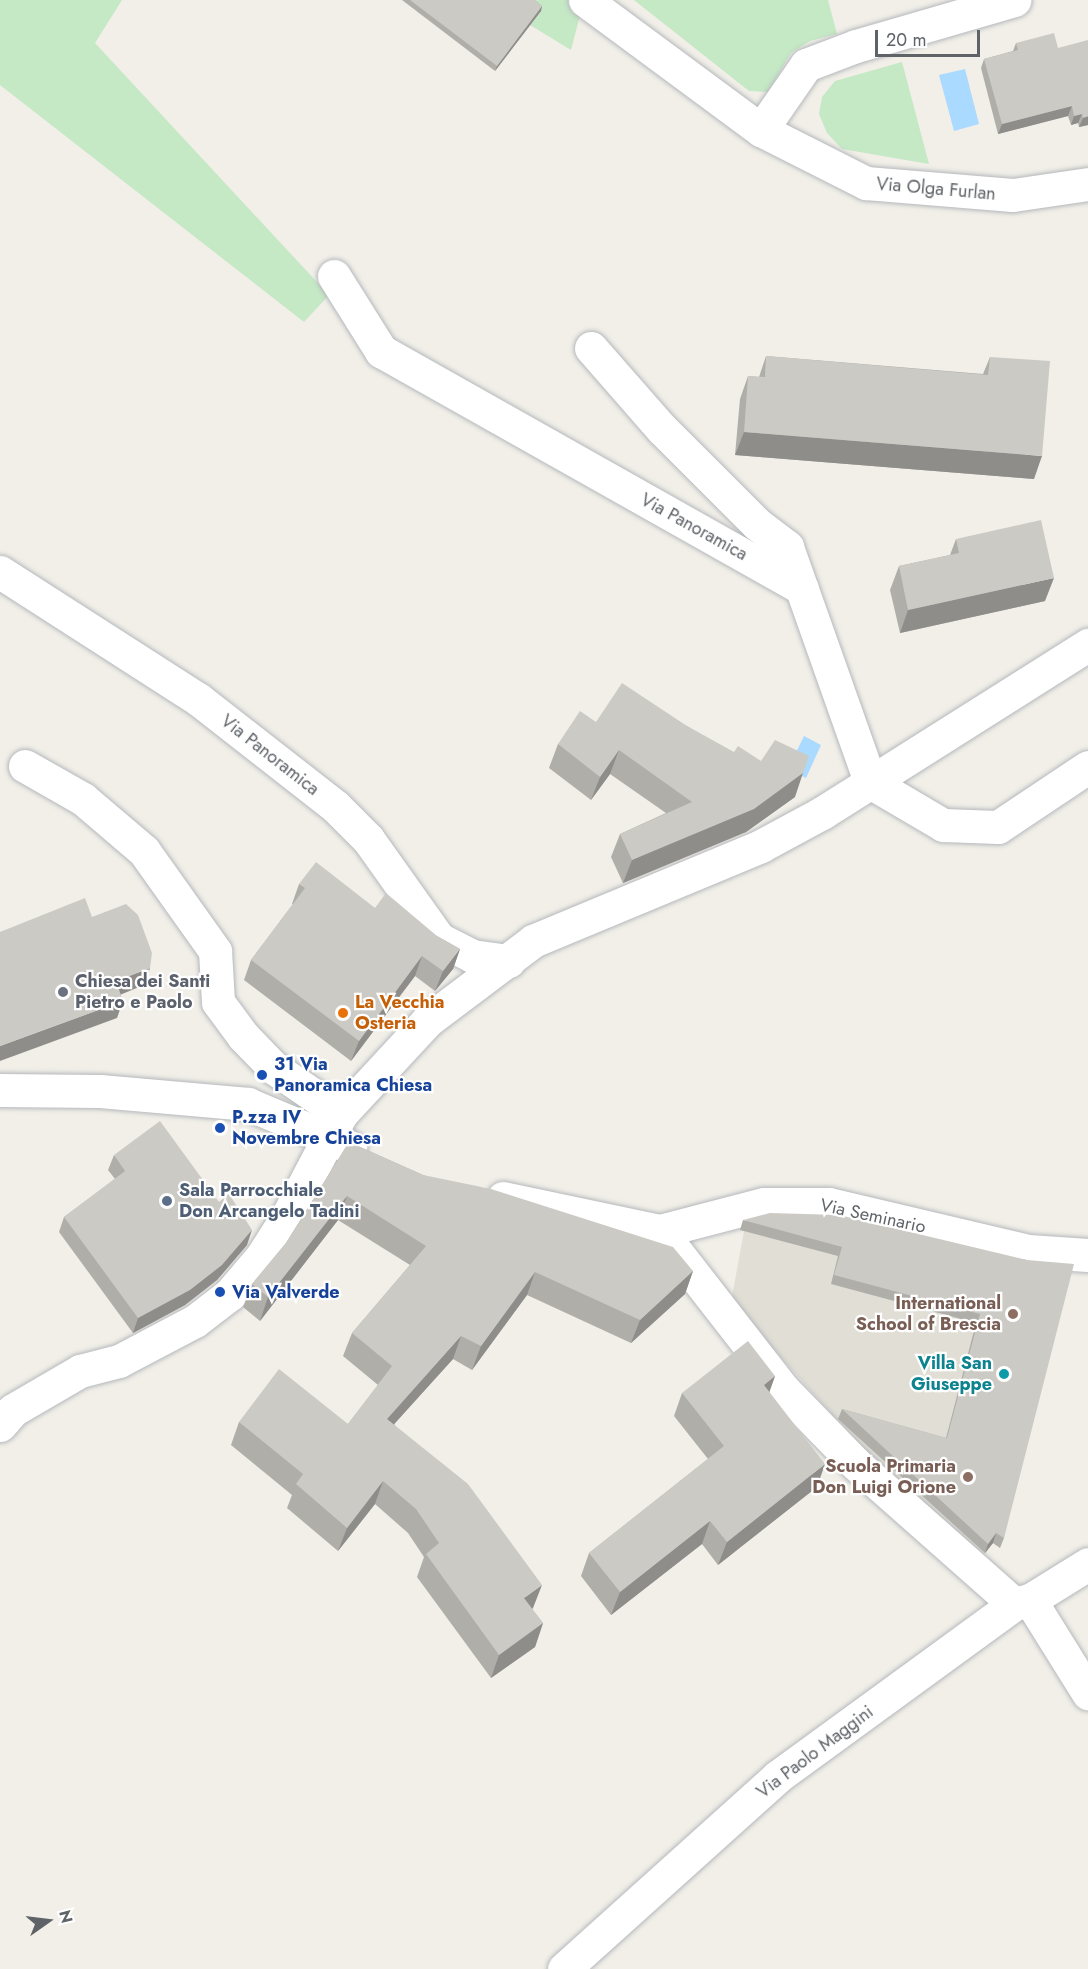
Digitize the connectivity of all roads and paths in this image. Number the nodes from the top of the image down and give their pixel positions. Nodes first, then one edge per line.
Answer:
1 (585, 0) edge
2 (1014, 0) edge
3 (761, 130) junction
4 (1088, 184) edge
5 (334, 276) dead end
6 (591, 348) dead end
7 (0, 572) edge
8 (802, 588) junction
9 (1088, 645) edge
10 (25, 766) dead end
11 (1088, 767) edge
12 (870, 782) junction
13 (509, 961) junction
14 (0, 1090) edge
15 (343, 1116) junction
16 (381, 1162) edge
17 (476, 1192) edge
18 (660, 1231) junction
19 (1088, 1255) edge
20 (0, 1425) edge
21 (1088, 1564) edge
22 (1022, 1602) junction
23 (1088, 1693) edge
24 (564, 1969) edge

1 - 3 street, Via Olga Furlan
2 - 3 street
3 - 4 street, Via Olga Furlan
5 - 8 street, Via Panoramica
6 - 8 street, Via Panoramica
7 - 13 street, Via Panoramica
8 - 12 street, Via Panoramica
9 - 12 street
10 - 15 street
11 - 12 street
12 - 13 street
13 - 15 street
14 - 15 street
15 - 16 street
15 - 20 street
17 - 18 street
18 - 19 street, Via Seminario
18 - 22 street
21 - 22 street, Via Paolo Maggini
22 - 23 street
22 - 24 street, Via Paolo Maggini

